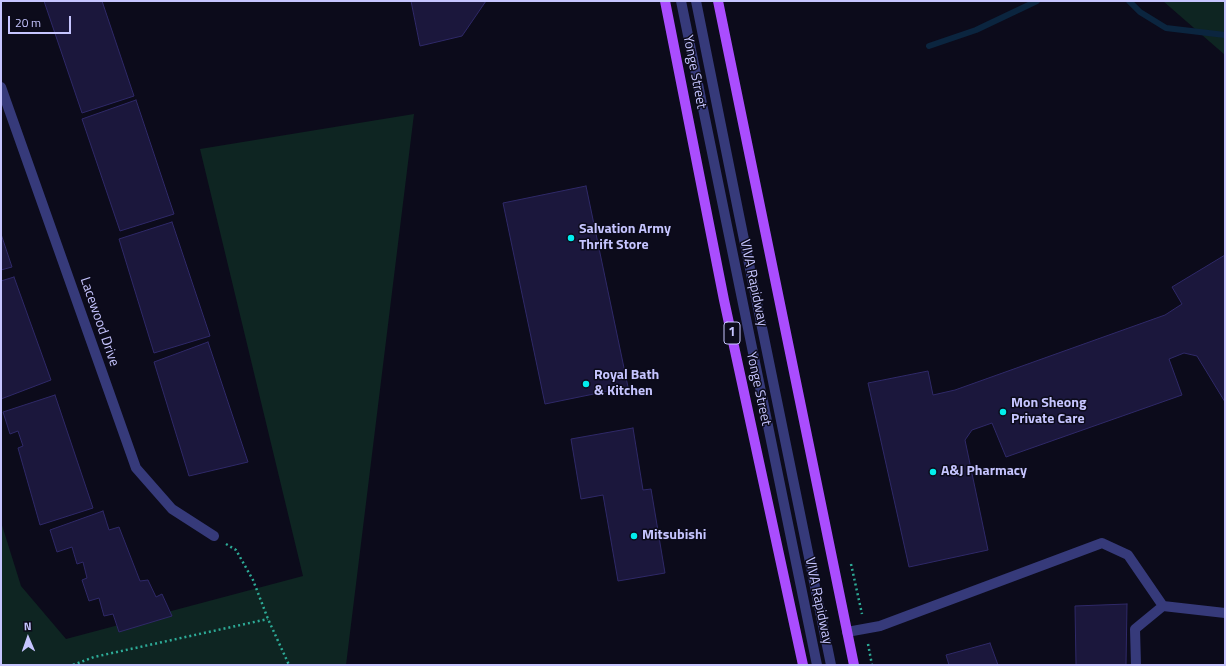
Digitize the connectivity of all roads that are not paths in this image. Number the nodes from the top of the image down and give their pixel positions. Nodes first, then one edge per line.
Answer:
1 (665, 1) edge
2 (681, 1) edge
3 (696, 1) edge
4 (718, 1) edge
5 (1, 87) edge
6 (214, 536) road end
7 (1163, 606) junction
8 (1225, 613) edge
9 (846, 632) junction
10 (803, 665) edge
11 (817, 665) edge
12 (831, 665) edge
13 (854, 665) edge
14 (1136, 665) edge

1 - 10 main road, Yonge Street / 1
2 - 11 street, VIVA Rapidway
3 - 12 street, VIVA Rapidway
4 - 9 main road
5 - 6 street, Lacewood Drive
7 - 8 street
7 - 9 street
7 - 14 street
9 - 13 main road

